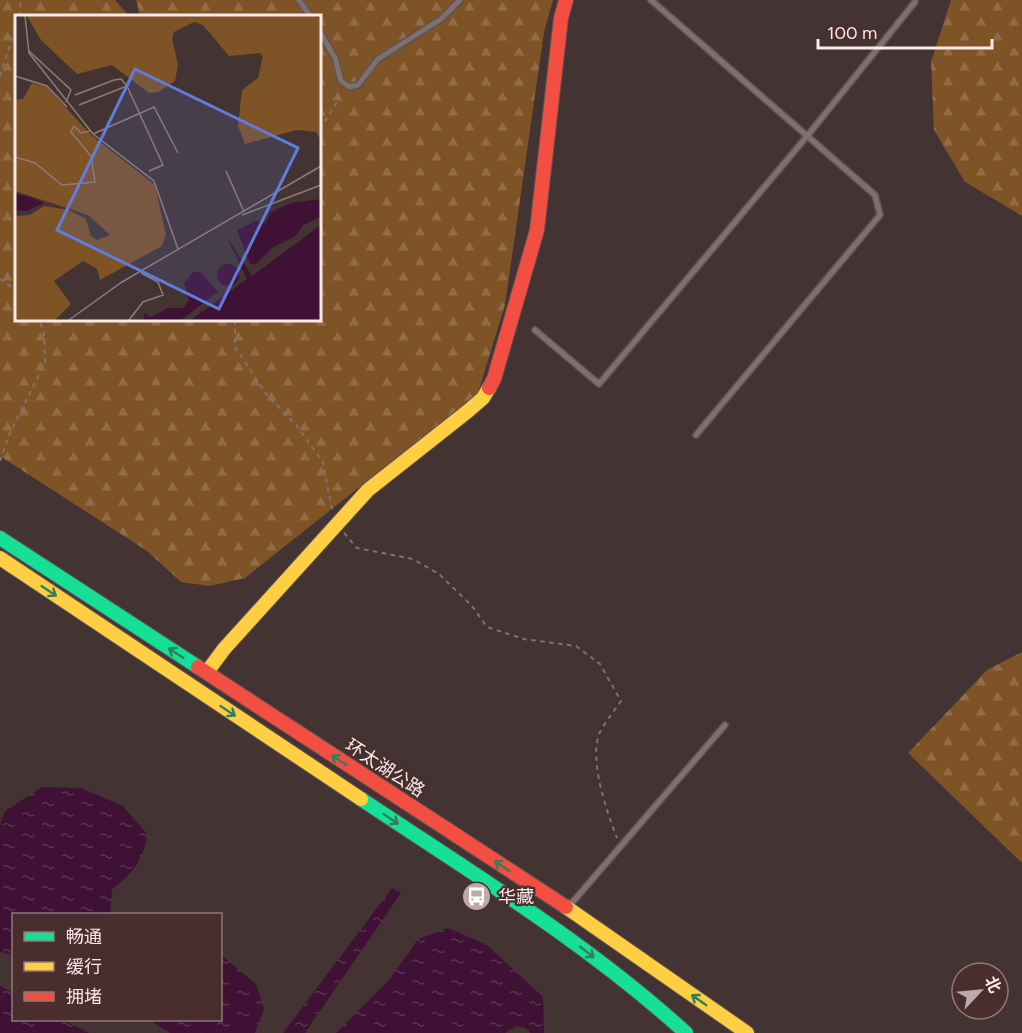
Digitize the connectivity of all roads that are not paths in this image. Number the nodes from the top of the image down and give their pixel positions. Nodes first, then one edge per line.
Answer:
1 (299, 0) edge
2 (460, 0) edge
3 (566, 0) edge
4 (651, 0) edge
5 (914, 1) edge
6 (309, 15) edge
7 (321, 34) edge
8 (808, 135) junction
9 (535, 330) dead end
10 (696, 435) dead end
11 (0, 538) edge
12 (0, 558) edge
13 (207, 672) junction
14 (725, 725) dead end
15 (567, 909) junction
16 (555, 928) junction
17 (686, 1033) edge
18 (747, 1033) edge

1 - 6 lane
2 - 7 lane
3 - 13 main road
4 - 8 lane
5 - 8 lane
8 - 9 lane
8 - 10 lane
13 -> 11 main road, 环太湖公路
12 -> 16 main road
15 -> 13 main road, 环太湖公路
14 - 15 lane
15 - 16 lane
18 -> 15 main road, 环太湖公路
16 -> 17 main road

